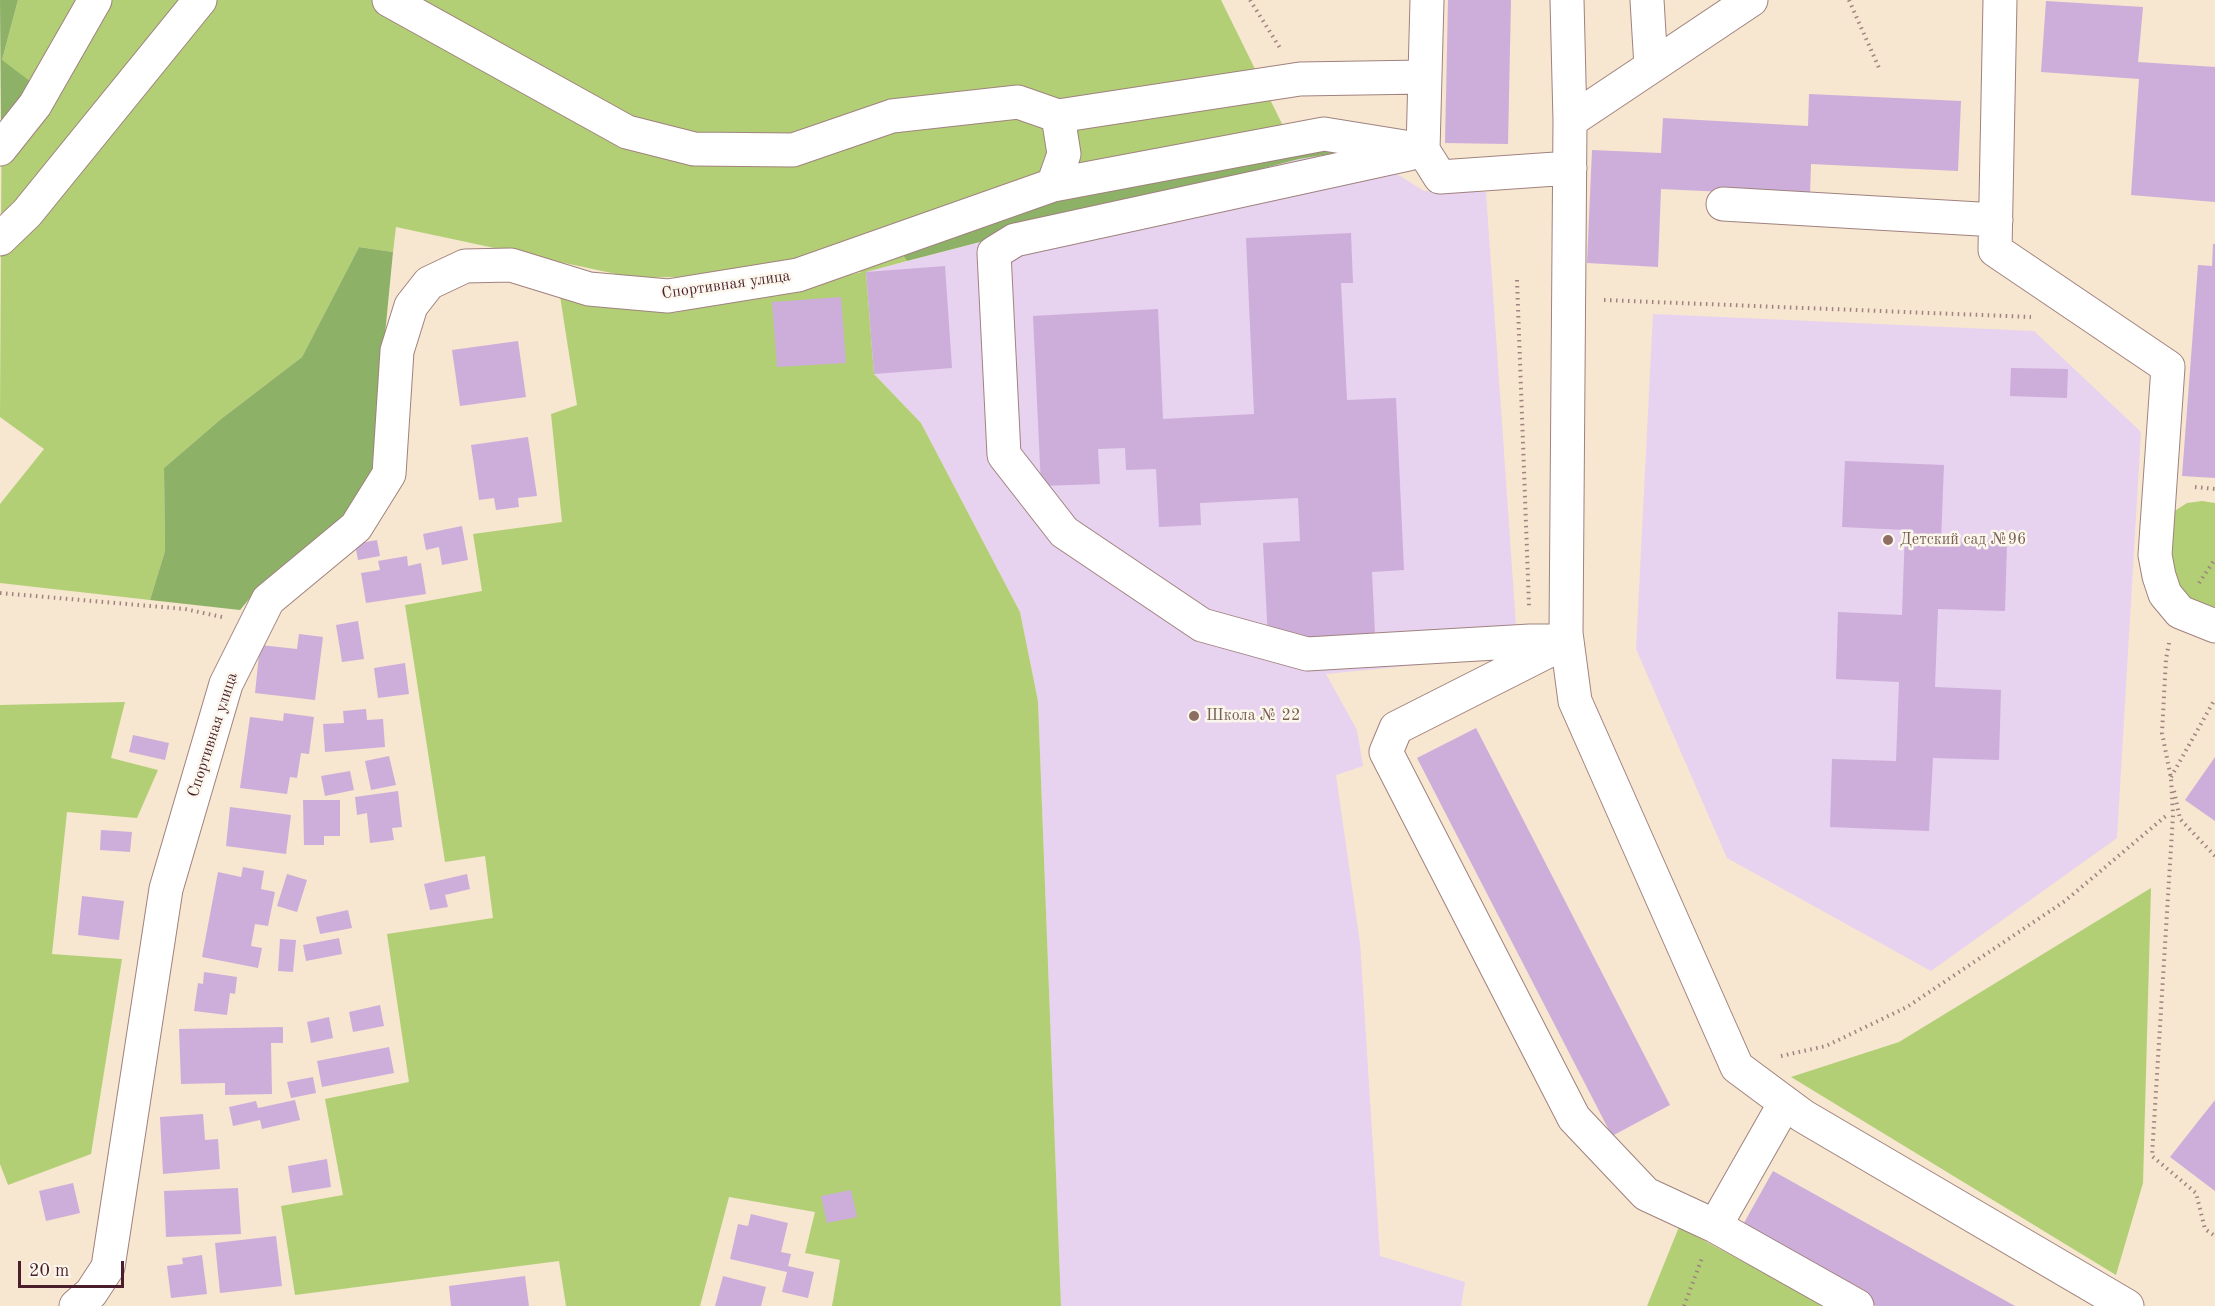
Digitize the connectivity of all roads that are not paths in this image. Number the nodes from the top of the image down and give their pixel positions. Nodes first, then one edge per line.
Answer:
1 (95, 0) edge
2 (200, 0) edge
3 (389, 0) edge
4 (1427, 0) edge
5 (1567, 0) edge
6 (1647, 0) edge
7 (1751, 0) edge
8 (2000, 0) edge
9 (1651, 68) junction
10 (1423, 77) junction
11 (1058, 116) junction
12 (1570, 121) junction
13 (0, 149) edge
14 (1423, 150) junction
15 (1569, 168) junction
16 (1053, 185) junction
17 (1723, 204) dead end
18 (1996, 220) junction
19 (0, 239) edge
20 (2215, 626) edge
21 (1567, 641) junction
22 (1785, 1103) junction
23 (1714, 1226) junction
24 (108, 1267) junction
25 (76, 1306) edge
26 (110, 1306) edge
27 (1857, 1306) edge
28 (2127, 1306) edge

1 - 13 street
2 - 19 street
3 - 11 street
4 - 10 street
5 - 12 street
6 - 9 street
7 - 9 street
8 - 18 street
9 - 12 street
10 - 11 street
10 - 14 street
11 - 16 street
12 - 15 street
14 - 15 street
14 - 16 street, Спортивная улица
14 - 21 street
15 - 21 street
16 - 24 street, Спортивная улица
17 - 18 street
18 - 20 street
21 - 22 street
21 - 23 street
22 - 23 street
22 - 28 street
23 - 27 street
24 - 25 street, Спортивная улица
24 - 26 street

